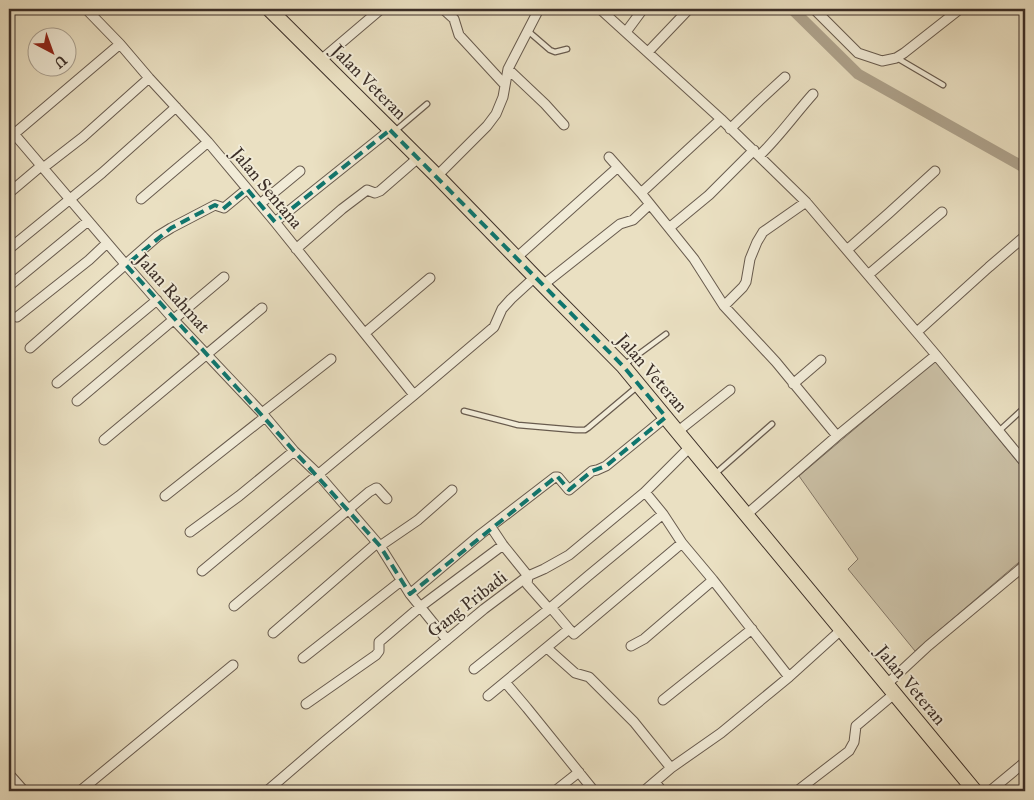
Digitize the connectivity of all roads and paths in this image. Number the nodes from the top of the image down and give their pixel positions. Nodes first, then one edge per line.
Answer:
1 (86, 9) edge
2 (269, 9) edge
3 (380, 9) edge
4 (443, 9) edge
5 (539, 9) edge
6 (600, 9) edge
7 (644, 9) edge
8 (689, 9) edge
9 (814, 9) edge
10 (960, 9) edge
11 (528, 31) junction
12 (626, 32) junction
13 (120, 44) junction
14 (567, 49) dead end
15 (648, 52) junction
16 (896, 58) junction
17 (322, 60) junction
18 (508, 69) junction
19 (785, 77) dead end
20 (149, 78) junction
21 (505, 85) junction
22 (943, 86) dead end
23 (813, 94) dead end
24 (427, 104) dead end
25 (176, 107) junction
26 (720, 119) junction
27 (564, 125) dead end
28 (730, 129) junction
29 (11, 131) edge
30 (392, 131) junction
31 (208, 142) junction
32 (756, 153) junction
33 (609, 156) dead end
34 (418, 158) junction
35 (42, 167) junction
36 (618, 167) junction
37 (300, 171) dead end
38 (935, 171) dead end
39 (437, 176) junction
40 (247, 189) junction
41 (9, 193) edge
42 (641, 193) junction
43 (70, 199) junction
44 (141, 199) dead end
45 (806, 202) junction
46 (260, 204) junction
47 (650, 204) junction
48 (942, 212) dead end
49 (88, 221) junction
50 (275, 222) junction
51 (669, 228) junction
52 (1025, 236) edge
53 (107, 244) junction
54 (9, 249) edge
55 (296, 249) junction
56 (847, 250) junction
57 (516, 258) junction
58 (126, 266) junction
59 (868, 274) junction
60 (224, 277) dead end
61 (430, 278) dead end
62 (539, 281) junction
63 (9, 286) edge
64 (157, 300) junction
65 (724, 306) junction
66 (262, 308) dead end
67 (17, 317) dead end
68 (174, 320) junction
69 (917, 332) junction
70 (365, 333) junction
71 (666, 334) dead end
72 (30, 348) dead end
73 (207, 354) junction
74 (936, 355) junction
75 (331, 359) dead end
76 (821, 360) dead end
77 (623, 366) junction
78 (57, 383) dead end
79 (793, 384) junction
80 (639, 385) junction
81 (730, 390) dead end
82 (414, 395) junction
83 (77, 401) dead end
84 (1025, 407) edge
85 (464, 410) dead end
86 (264, 415) junction
87 (666, 417) junction
88 (772, 424) dead end
89 (999, 431) junction
90 (677, 432) junction
91 (837, 436) junction
92 (104, 440) dead end
93 (690, 446) junction
94 (294, 452) junction
95 (1024, 458) edge
96 (318, 474) junction
97 (714, 475) junction
98 (452, 490) dead end
99 (645, 492) junction
100 (165, 496) dead end
101 (387, 499) dead end
102 (349, 510) junction
103 (663, 514) junction
104 (746, 515) junction
105 (490, 527) junction
106 (190, 532) dead end
107 (682, 543) junction
108 (379, 545) junction
109 (503, 545) junction
110 (1025, 565) edge
111 (202, 571) dead end
112 (528, 576) junction
113 (713, 580) junction
114 (401, 581) junction
115 (410, 594) junction
116 (234, 606) dead end
117 (420, 607) junction
118 (549, 609) junction
119 (570, 629) junction
120 (752, 629) junction
121 (841, 630) junction
122 (273, 633) dead end
123 (447, 640) junction
124 (631, 646) dead end
125 (547, 648) junction
126 (303, 658) dead end
127 (232, 665) dead end
128 (474, 669) dead end
129 (789, 678) junction
130 (505, 682) junction
131 (890, 689) junction
132 (488, 696) dead end
133 (663, 700) dead end
134 (306, 704) dead end
135 (1025, 762) edge
136 (671, 768) junction
137 (578, 772) junction
138 (9, 774) edge
139 (655, 782) junction
140 (970, 790) edge
141 (24, 791) edge
142 (80, 791) edge
143 (267, 791) edge
144 (555, 791) edge
145 (594, 791) edge
146 (644, 791) edge
147 (662, 791) edge
148 (797, 791) edge
149 (990, 791) edge

1 - 13 street, Jalan Sentana
2 - 17 main road, Jalan Veteran
3 - 17 street
4 - 21 street
5 - 11 street
6 - 12 street
7 - 12 street
8 - 15 street
9 - 16 street
10 - 16 street
11 - 14 lane
11 - 18 street
12 - 15 street
13 - 20 street, Jalan Sentana
13 - 29 street
15 - 26 street
16 - 22 lane
17 - 30 main road, Jalan Veteran
18 - 21 street
18 - 27 street
19 - 28 street
20 - 25 street, Jalan Sentana
20 - 35 street
21 - 39 street
23 - 32 street
24 - 30 lane
25 - 31 street, Jalan Sentana
25 - 43 street
26 - 28 street
26 - 42 street
28 - 32 street
29 - 35 street, Jalan Rahmat
30 - 34 main road, Jalan Veteran
30 - 50 street
31 - 40 street, Jalan Sentana
31 - 44 street
32 - 45 street
32 - 51 street
33 - 36 street
34 - 39 main road, Jalan Veteran
34 - 55 street
35 - 41 street
35 - 43 street, Jalan Rahmat
36 - 42 street
36 - 57 street
37 - 46 street
38 - 56 street
39 - 57 main road, Jalan Veteran
40 - 46 street, Jalan Sentana
40 - 58 street
42 - 47 street
43 - 49 street, Jalan Rahmat
43 - 54 street
45 - 56 street
45 - 65 street
46 - 50 street, Jalan Sentana
47 - 51 street
47 - 62 street
48 - 59 street
49 - 53 street, Jalan Rahmat
49 - 63 street
50 - 55 street, Jalan Sentana
51 - 65 street
52 - 69 street
53 - 58 street, Jalan Rahmat
53 - 67 street
55 - 70 street, Jalan Sentana
56 - 59 street
57 - 62 main road, Jalan Veteran
58 - 64 street, Jalan Rahmat
58 - 72 street
59 - 69 street
60 - 68 street
61 - 70 street
62 - 77 main road, Jalan Veteran
62 - 82 street
64 - 68 street, Jalan Rahmat
64 - 78 street
65 - 79 street
66 - 73 street
68 - 73 street, Jalan Rahmat
68 - 83 street
69 - 74 street
70 - 82 street, Jalan Sentana
71 - 77 lane
73 - 86 street, Jalan Rahmat
73 - 92 street
74 - 89 street
74 - 91 street
75 - 86 street
76 - 79 street
77 - 80 main road, Jalan Veteran
79 - 91 street
80 - 85 lane
80 - 87 main road, Jalan Veteran
81 - 90 street
82 - 96 street
84 - 89 lane
86 - 94 street, Jalan Rahmat
86 - 100 street
87 - 90 main road, Jalan Veteran
87 - 105 street
88 - 97 lane
89 - 95 street
90 - 93 main road, Jalan Veteran
91 - 104 street
93 - 97 main road, Jalan Veteran
93 - 99 street, Gang Pribadi
94 - 96 street, Jalan Rahmat
94 - 106 street
96 - 102 street, Jalan Rahmat
96 - 111 street
97 - 104 main road, Jalan Veteran
98 - 108 street
99 - 103 street
99 - 112 street, Gang Pribadi
101 - 102 street
102 - 108 street, Jalan Rahmat
102 - 116 street
103 - 107 street
103 - 118 street
104 - 121 main road, Jalan Veteran
105 - 109 street
105 - 115 street
107 - 113 street
107 - 119 street
108 - 114 street, Jalan Rahmat
108 - 122 street
109 - 112 street
109 - 117 street
110 - 131 street
112 - 118 street
112 - 123 street, Gang Pribadi
113 - 120 street
113 - 124 street
114 - 115 street, Jalan Rahmat
114 - 126 street
115 - 117 street, Jalan Rahmat
117 - 123 street, Jalan Rahmat
117 - 134 street
118 - 119 street
118 - 128 street
119 - 125 street
120 - 129 street
120 - 133 street
121 - 129 street
121 - 131 main road, Jalan Veteran
123 - 143 street, Gang Pribadi
125 - 130 street
125 - 136 street
127 - 142 street
129 - 136 street
130 - 132 street
130 - 137 street
131 - 140 main road, Jalan Veteran
131 - 148 street
135 - 149 street
136 - 139 street
137 - 144 street
137 - 145 street
138 - 141 street
139 - 146 street
139 - 147 street

